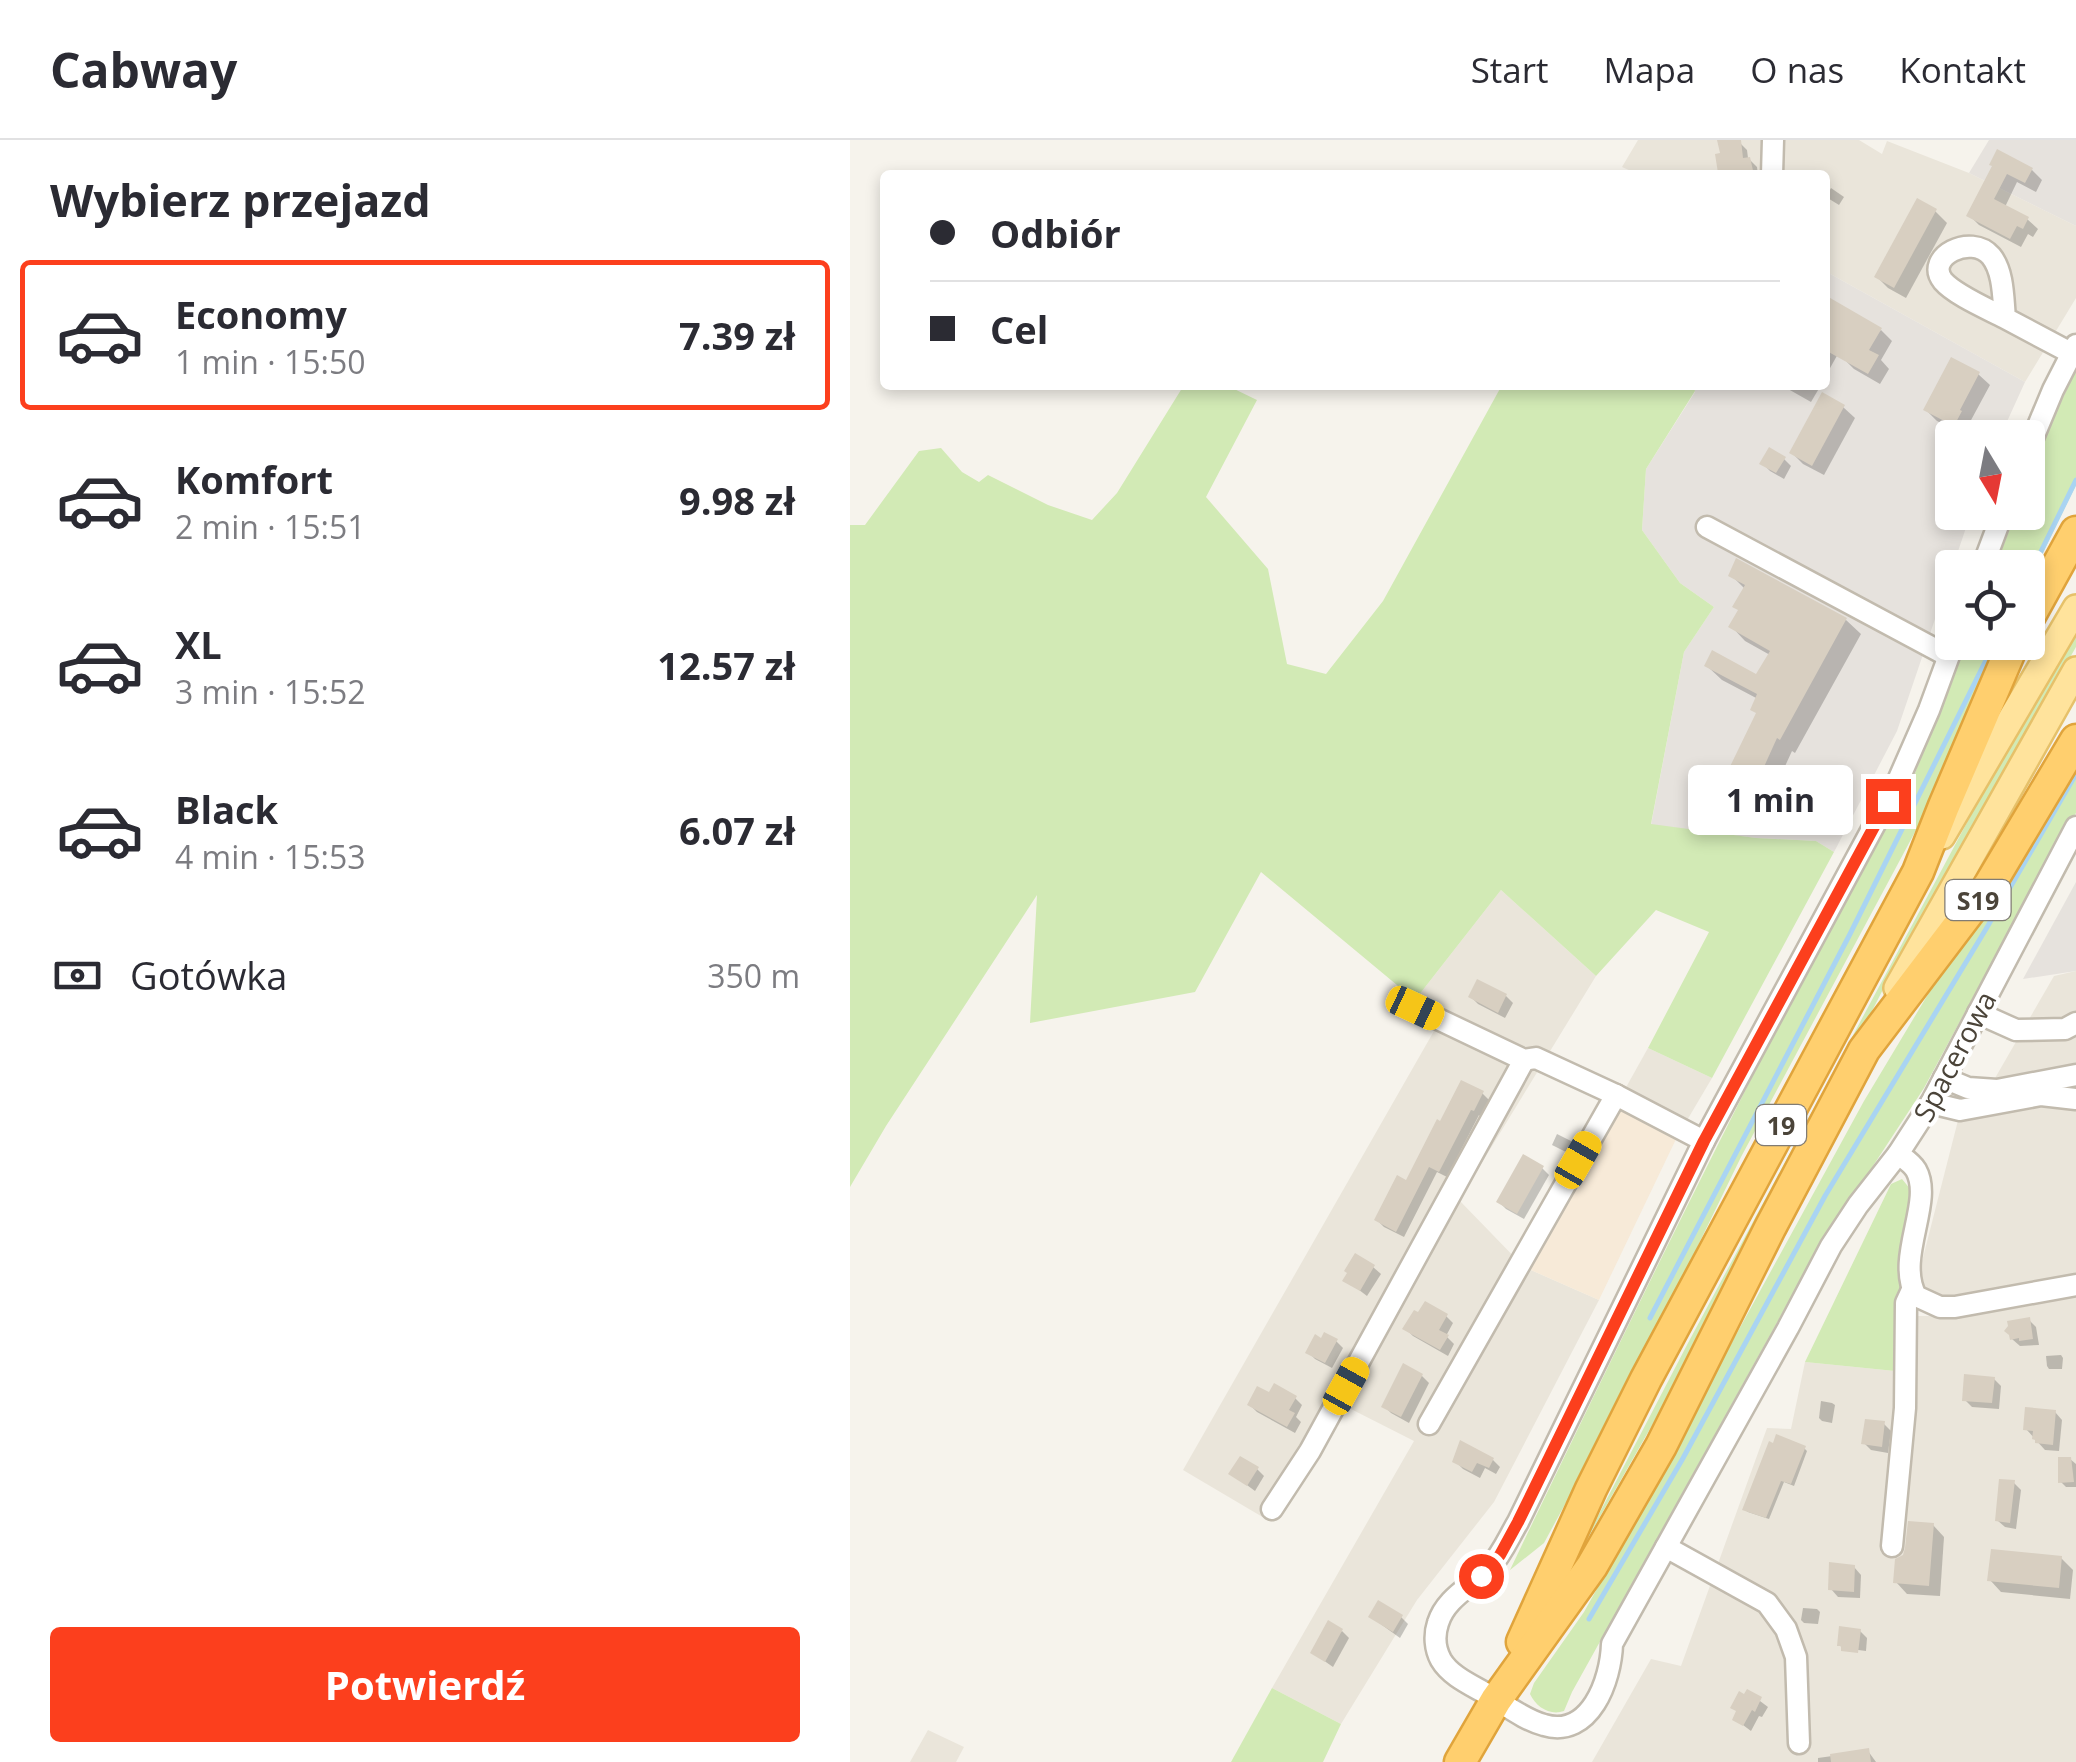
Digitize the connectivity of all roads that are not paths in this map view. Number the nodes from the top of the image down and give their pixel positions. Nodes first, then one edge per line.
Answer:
1 (1773, 140) edge
2 (1772, 170) edge
3 (2005, 318) dead end
4 (2074, 349) edge
5 (2040, 420) edge
6 (1707, 526) dead end
7 (2076, 532) edge
8 (2045, 588) edge
9 (2076, 608) edge
10 (1935, 641) edge
11 (1947, 660) edge
12 (2006, 660) edge
13 (2076, 670) edge
14 (2076, 740) edge
15 (2076, 827) edge
16 (1918, 872) junction
17 (1415, 1008) dead end
18 (1978, 1013) junction
19 (2076, 1023) edge
20 (1864, 1050) junction
21 (1524, 1060) junction
22 (2076, 1074) edge
23 (1944, 1078) junction
24 (1616, 1094) junction
25 (2076, 1099) edge
26 (1931, 1102) junction
27 (1704, 1141) junction
28 (1898, 1154) junction
29 (2076, 1285) edge
30 (1912, 1290) junction
31 (1429, 1424) dead end
32 (1272, 1509) dead end
33 (1892, 1546) dead end
34 (1666, 1547) junction
35 (1496, 1700) junction
36 (1800, 1743) dead end
37 (1460, 1762) edge

1 - 2 street
3 - 4 street
4 - 5 street
6 - 10 street
7 - 8 highway
9 - 16 main road
11 - 27 street
12 - 16 highway, S19
13 - 20 main road
14 - 20 highway, S19
15 - 18 street, Spacerowa
16 - 35 highway, 19
17 - 21 street
18 - 19 street
18 - 23 street, Spacerowa
20 - 35 highway, 19
21 - 24 street
21 - 32 street
22 - 23 street
23 - 26 street, Spacerowa
24 - 27 street
24 - 31 street
25 - 26 street
26 - 28 street, Spacerowa
27 - 35 street
28 - 30 street, Spacerowa
28 - 34 street
29 - 30 street
30 - 33 street, Spacerowa
34 - 35 street
34 - 36 street
35 - 37 highway, 19

